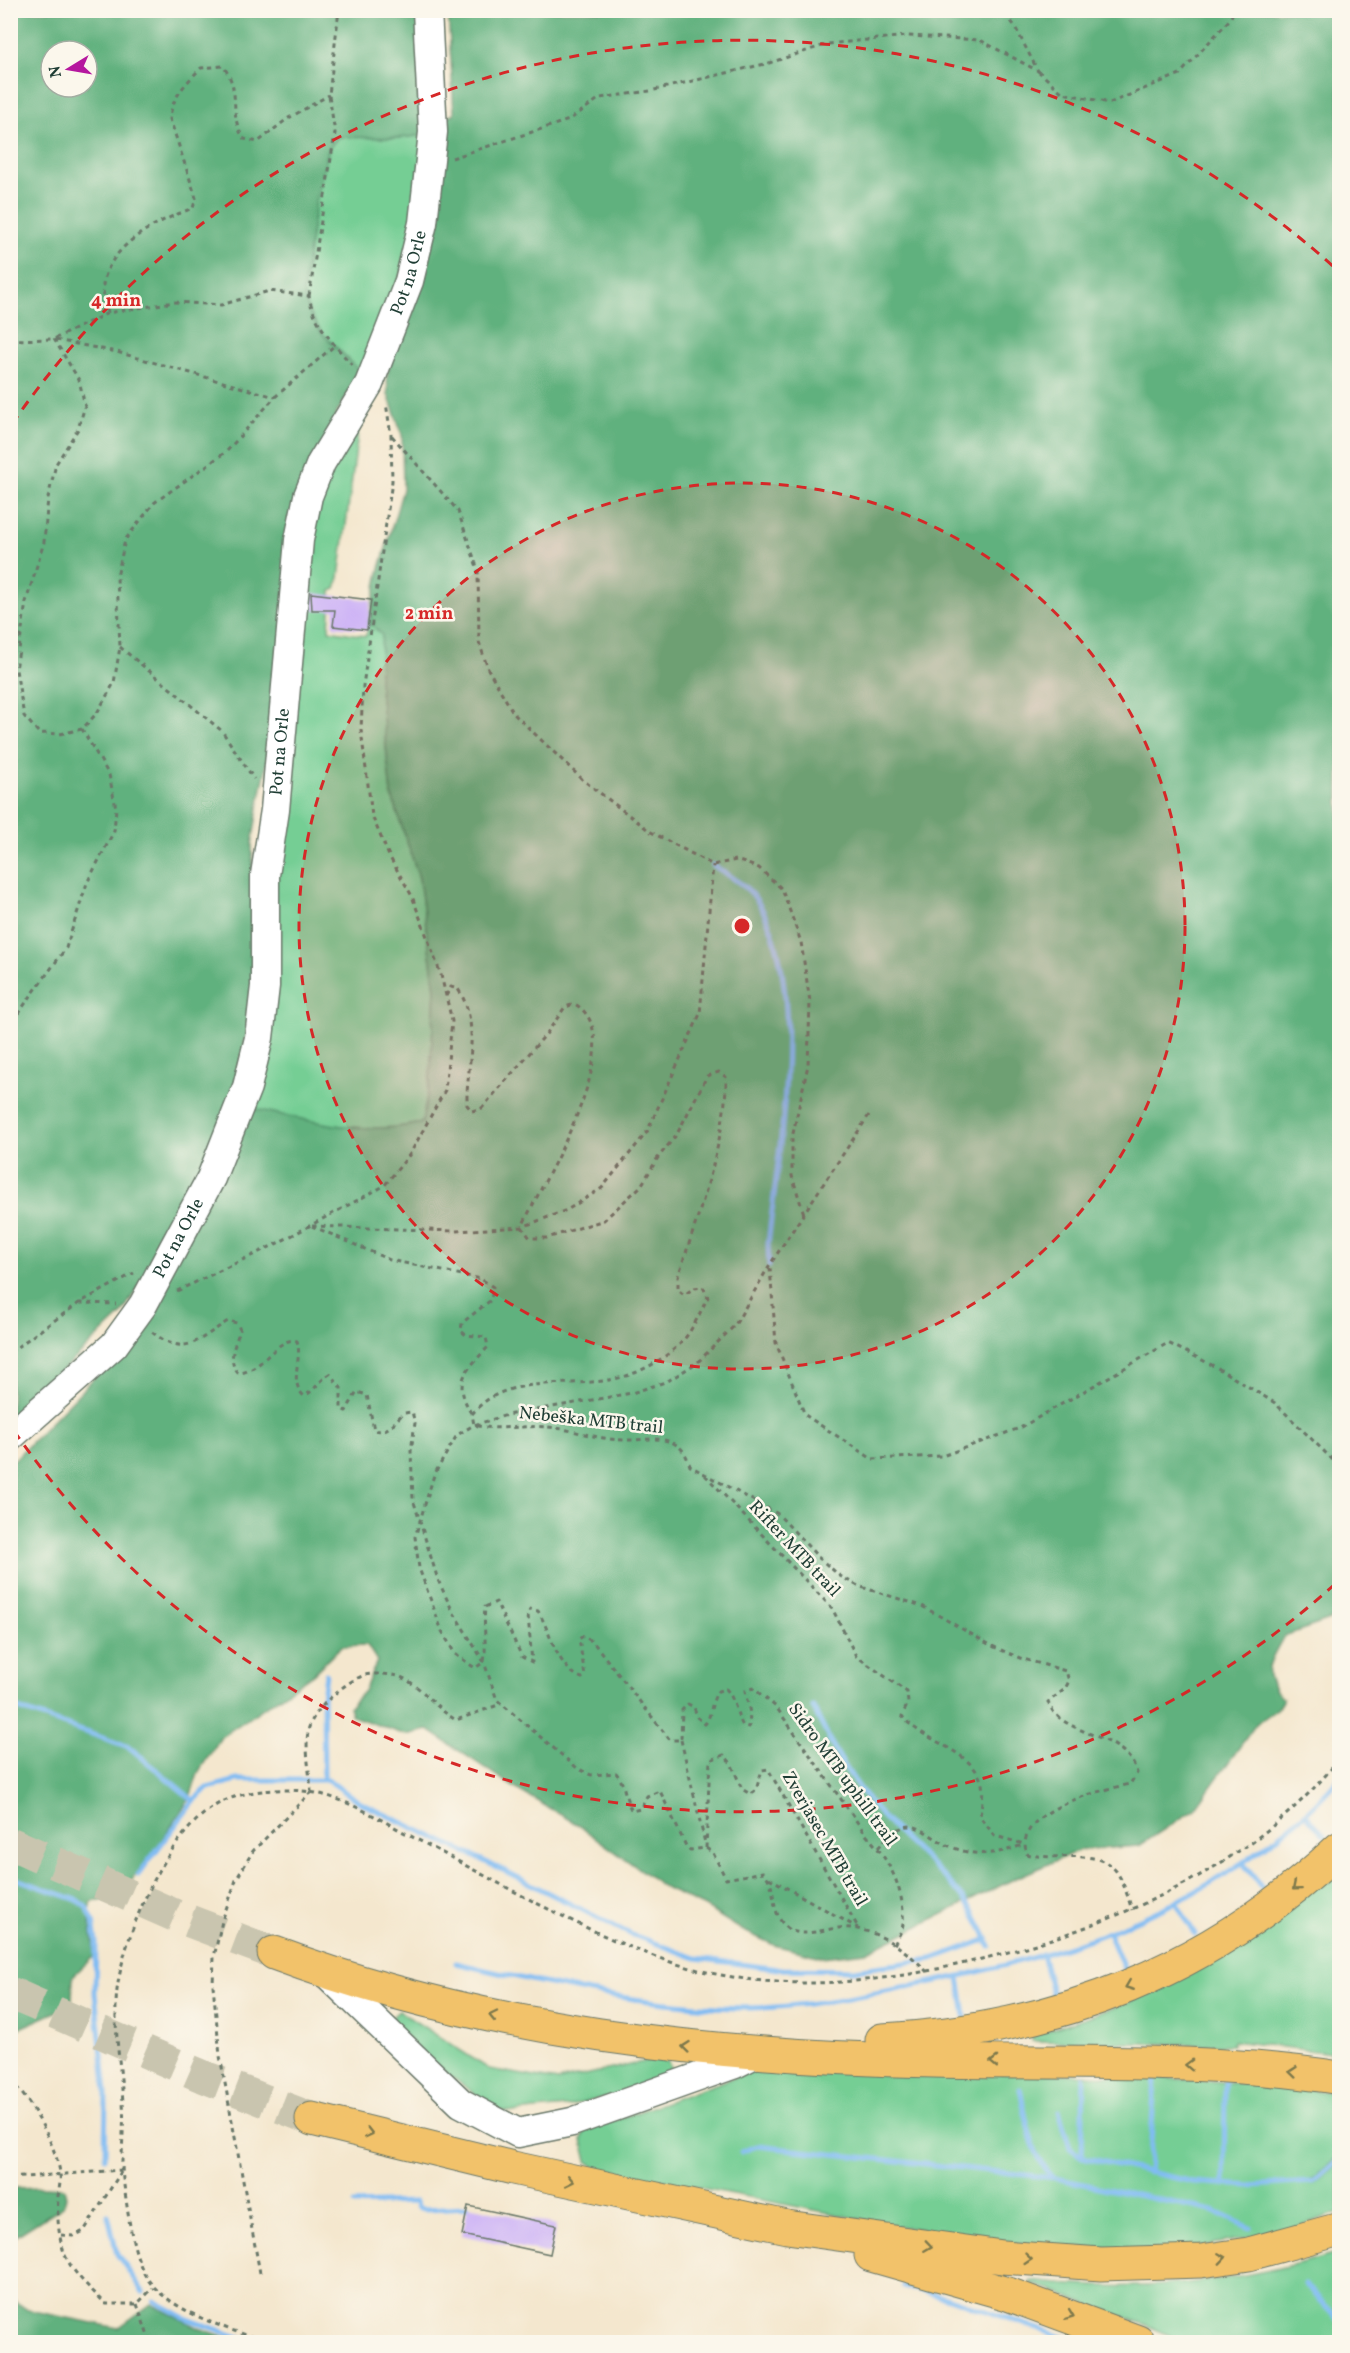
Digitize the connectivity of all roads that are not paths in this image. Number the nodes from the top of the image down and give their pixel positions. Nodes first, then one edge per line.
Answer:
1 (427, 10) edge
2 (10, 1437) edge
3 (1340, 1848) edge
4 (274, 1953) tunnel mouth
5 (326, 1973) junction
6 (770, 2055) junction
7 (1340, 2078) edge
8 (312, 2119) tunnel mouth
9 (518, 2133) junction
10 (513, 2169) junction
11 (787, 2227) junction
12 (1340, 2229) edge
13 (1138, 2343) edge

1 - 2 street, Pot na Orle
3 -> 6 highway
4 - 5 highway
6 -> 5 highway
5 - 9 street
7 -> 6 highway
6 - 9 street
8 -> 10 highway
9 - 10 street
10 -> 11 highway
11 -> 12 highway
11 -> 13 highway

